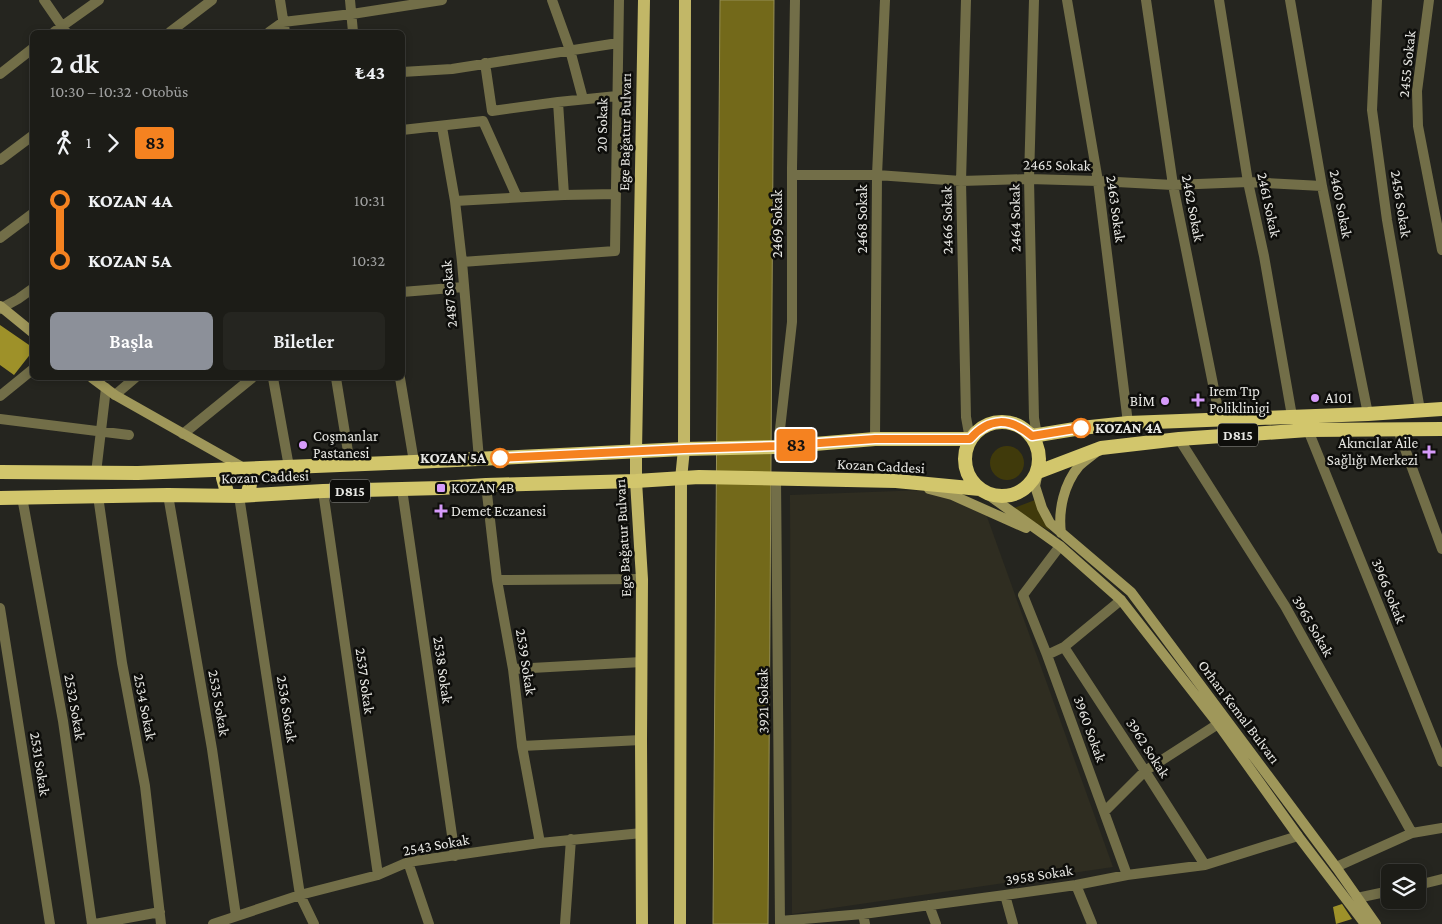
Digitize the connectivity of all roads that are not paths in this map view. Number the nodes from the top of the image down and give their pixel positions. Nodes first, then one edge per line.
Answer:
1 (44, 0) edge
2 (99, 0) edge
3 (212, 0) edge
4 (280, 0) edge
5 (350, 0) edge
6 (442, 0) edge
7 (552, 0) edge
8 (618, 0) edge
9 (644, 0) edge
10 (685, 0) edge
11 (795, 0) edge
12 (885, 0) edge
13 (966, 0) edge
14 (1034, 0) edge
15 (1068, 0) edge
16 (1146, 0) edge
17 (1220, 0) edge
18 (1290, 0) edge
19 (1377, 0) edge
20 (1430, 0) edge
21 (352, 14) junction
22 (283, 22) junction
23 (61, 30) edge
24 (173, 30) edge
25 (272, 30) edge
26 (285, 30) edge
27 (353, 30) edge
28 (618, 43) junction
29 (570, 50) junction
30 (30, 51) edge
31 (485, 63) junction
32 (405, 72) edge
33 (0, 74) edge
34 (617, 96) junction
35 (583, 100) junction
36 (558, 102) junction
37 (442, 127) junction
38 (405, 130) edge
39 (30, 138) edge
40 (0, 160) edge
41 (877, 174) junction
42 (792, 175) junction
43 (1029, 179) junction
44 (961, 181) junction
45 (1098, 181) junction
46 (1248, 182) junction
47 (1173, 185) junction
48 (1322, 186) junction
49 (616, 194) junction
50 (564, 195) junction
51 (517, 198) junction
52 (455, 201) junction
53 (30, 216) edge
54 (0, 238) edge
55 (1442, 250) edge
56 (462, 262) junction
57 (464, 287) junction
58 (30, 290) edge
59 (405, 292) edge
60 (0, 307) edge
61 (30, 330) edge
62 (30, 372) edge
63 (95, 380) edge
64 (133, 380) edge
65 (250, 380) edge
66 (274, 380) edge
67 (336, 380) edge
68 (400, 380) edge
69 (106, 388) junction
70 (115, 395) junction
71 (0, 396) edge
72 (1420, 410) junction
73 (1442, 410) edge
74 (1368, 414) junction
75 (1292, 416) junction
76 (0, 419) edge
77 (1220, 419) junction
78 (1128, 423) junction
79 (1442, 429) edge
80 (1308, 430) junction
81 (1398, 430) junction
82 (101, 432) junction
83 (183, 434) junction
84 (130, 435) dead end
85 (1034, 436) junction
86 (1179, 438) junction
87 (875, 439) junction
88 (970, 439) junction
89 (778, 446) junction
90 (1101, 448) junction
91 (684, 449) junction
92 (636, 452) junction
93 (479, 459) junction
94 (414, 462) junction
95 (350, 464) junction
96 (289, 467) junction
97 (245, 468) junction
98 (228, 469) junction
99 (0, 472) edge
100 (96, 472) junction
101 (1038, 472) junction
102 (776, 478) junction
103 (681, 479) junction
104 (636, 481) junction
105 (896, 481) junction
106 (486, 485) junction
107 (402, 489) junction
108 (980, 489) junction
109 (323, 491) junction
110 (168, 495) junction
111 (98, 496) junction
112 (238, 496) junction
113 (22, 497) junction
114 (0, 498) edge
115 (1061, 533) junction
116 (1046, 537) junction
117 (1060, 546) junction
118 (1442, 549) edge
119 (642, 579) junction
120 (497, 580) junction
121 (1121, 600) junction
122 (0, 608) edge
123 (1064, 647) junction
124 (1046, 655) junction
125 (642, 662) junction
126 (513, 669) junction
127 (1218, 724) junction
128 (641, 740) junction
129 (522, 746) junction
130 (1442, 762) edge
131 (1145, 771) junction
132 (1104, 811) junction
133 (1442, 828) edge
134 (642, 833) junction
135 (1412, 833) junction
136 (1298, 836) junction
137 (571, 839) junction
138 (540, 843) junction
139 (455, 856) junction
140 (408, 862) junction
141 (1205, 865) junction
142 (1336, 867) junction
143 (378, 875) junction
144 (1127, 875) junction
145 (1442, 879) edge
146 (1426, 883) edge
147 (1076, 885) junction
148 (1381, 893) edge
149 (300, 895) junction
150 (1005, 896) junction
151 (1357, 898) junction
152 (929, 905) junction
153 (160, 912) junction
154 (236, 916) junction
155 (864, 919) edge
156 (780, 922) edge
157 (50, 924) edge
158 (94, 924) edge
159 (161, 924) edge
160 (213, 924) edge
161 (314, 924) edge
162 (429, 924) edge
163 (565, 924) edge
164 (642, 924) edge
165 (680, 924) edge
166 (936, 924) edge
167 (1013, 924) edge
168 (1092, 924) edge
169 (1365, 924) edge
170 (1376, 924) edge

1 - 23 street
2 - 23 street
3 - 24 street
4 - 22 street
5 - 21 street
6 - 21 street
7 - 29 street
8 - 28 street, 20 Sokak
9 - 92 main road, Ege Bağatur Bulvarı
10 - 91 main road
11 - 42 street, 2469 Sokak
12 - 41 street, 2468 Sokak
13 - 44 street, 2466 Sokak
14 - 43 street, 2464 Sokak
15 - 45 street, 2463 Sokak
16 - 47 street, 2462 Sokak
17 - 46 street, 2461 Sokak
18 - 48 street, 2460 Sokak
19 - 72 street, 2456 Sokak
20 - 55 street, 2455 Sokak
21 - 22 street
21 - 27 street
22 - 25 street
22 - 26 street
28 - 29 street
28 - 34 street, 20 Sokak
29 - 31 street
29 - 35 street
30 - 33 street
31 - 32 street
31 - 36 street
34 - 35 street
34 - 49 street, 20 Sokak
35 - 36 street
36 - 50 street
37 - 38 street
37 - 51 street
37 - 52 street, 2487 Sokak
39 - 40 street
41 - 42 street, 2465 Sokak
41 - 44 street, 2465 Sokak
41 - 87 street, 2468 Sokak
42 - 89 street, 2469 Sokak
43 - 44 street, 2465 Sokak
43 - 45 street, 2465 Sokak
43 - 85 street, 2464 Sokak
44 - 88 street, 2466 Sokak
45 - 47 street, 2465 Sokak
45 - 78 street, 2463 Sokak
46 - 47 street, 2465 Sokak
46 - 48 street, 2465 Sokak
46 - 75 street, 2461 Sokak
47 - 77 street, 2462 Sokak
48 - 74 street, 2460 Sokak
49 - 50 street
49 - 56 street, 20 Sokak
50 - 51 street
51 - 52 street
52 - 56 street, 2487 Sokak
53 - 54 street
56 - 57 street, 2487 Sokak
57 - 59 street
57 - 93 street, 2487 Sokak
58 - 60 street
60 - 61 main road
62 - 71 street
63 - 69 main road
64 - 70 street
65 - 83 street
66 - 96 street
67 - 95 street
68 - 94 street
69 - 70 main road
69 - 82 street
70 - 83 main road
72 - 73 highway, D815
72 - 74 highway, D815
74 - 75 highway, D815
75 - 77 highway, D815
76 - 82 street
77 - 78 highway, D815
78 - 85 highway, D815
79 - 81 highway, D815
80 - 81 highway, D815
80 - 86 highway, D815
80 - 130 street, 3966 Sokak
81 - 118 street
82 - 84 street
82 - 100 street
83 - 97 main road
85 - 88 highway
85 - 101 highway
86 - 90 highway, D815
86 - 135 street, 3965 Sokak
87 - 88 highway, Kozan Caddesi / D815
87 - 89 highway, Kozan Caddesi / D815
88 - 108 highway
89 - 91 highway, Kozan Caddesi / D815
90 - 101 highway, D815
90 - 115 main road
91 - 92 highway, Kozan Caddesi / D815
91 - 103 main road
92 - 93 highway, Kozan Caddesi / D815
92 - 104 main road, Ege Bağatur Bulvarı
93 - 94 highway, Kozan Caddesi / D815
94 - 95 highway, Kozan Caddesi / D815
95 - 96 highway, Kozan Caddesi / D815
96 - 97 highway, Kozan Caddesi / D815
97 - 98 highway, Kozan Caddesi / D815
97 - 112 highway
98 - 100 highway, Kozan Caddesi / D815
98 - 112 highway
99 - 100 highway, Kozan Caddesi / D815
101 - 108 highway, D815
101 - 115 main road, Orhan Kemal Bulvarı
102 - 103 highway, Kozan Caddesi / D815
102 - 105 highway, Kozan Caddesi / D815
102 - 156 street, 3921 Sokak
103 - 104 highway, Kozan Caddesi / D815
103 - 165 main road
104 - 106 highway, Kozan Caddesi / D815
104 - 119 main road, Ege Bağatur Bulvarı
105 - 108 highway, Kozan Caddesi / D815
105 - 116 main road
106 - 107 highway, Kozan Caddesi / D815
106 - 120 street, 2539 Sokak
107 - 109 highway, Kozan Caddesi / D815
107 - 139 street, 2538 Sokak
108 - 116 main road
109 - 112 highway, Kozan Caddesi / D815
109 - 143 street, 2537 Sokak
110 - 111 highway, Kozan Caddesi / D815
110 - 112 highway, Kozan Caddesi / D815
110 - 154 street, 2535 Sokak
111 - 113 highway, Kozan Caddesi / D815
111 - 153 street, 2534 Sokak
112 - 149 street, 2536 Sokak
113 - 114 highway, Kozan Caddesi / D815
113 - 158 street, 2532 Sokak
115 - 142 main road, Orhan Kemal Bulvarı
116 - 117 main road, Orhan Kemal Bulvarı
117 - 121 main road, Orhan Kemal Bulvarı
117 - 124 street, 3960 Sokak
119 - 120 street
119 - 125 main road, Ege Bağatur Bulvarı
120 - 126 street, 2539 Sokak
121 - 123 street
121 - 127 main road, Orhan Kemal Bulvarı
122 - 157 street, 2531 Sokak
123 - 124 street
123 - 131 street, 3962 Sokak
124 - 132 street, 3960 Sokak
125 - 126 street
125 - 128 main road, Ege Bağatur Bulvarı
126 - 129 street, 2539 Sokak
127 - 131 street
127 - 136 main road, Orhan Kemal Bulvarı
128 - 129 street
128 - 134 main road, Ege Bağatur Bulvarı
129 - 138 street, 2539 Sokak
131 - 132 street
131 - 141 street, 3962 Sokak
132 - 144 street, 3960 Sokak
133 - 135 street
134 - 137 street, 2543 Sokak
134 - 164 main road, Ege Bağatur Bulvarı
135 - 142 street
136 - 141 street, 3958 Sokak
136 - 169 main road, Orhan Kemal Bulvarı
137 - 138 street, 2543 Sokak
137 - 163 street
138 - 139 street, 2543 Sokak
139 - 140 street, 2543 Sokak
140 - 143 street, 2543 Sokak
140 - 162 street
141 - 144 street, 3958 Sokak
142 - 151 main road, Orhan Kemal Bulvarı
143 - 149 street, 2543 Sokak
144 - 147 street, 3958 Sokak
145 - 146 street
147 - 150 street, 3958 Sokak
147 - 168 street
148 - 151 street
149 - 154 street, 2543 Sokak
149 - 161 street, 2536 Sokak
150 - 152 street, 3958 Sokak
150 - 167 street
151 - 170 main road, Orhan Kemal Bulvarı
152 - 155 street, 3958 Sokak
152 - 166 street
153 - 158 street
153 - 159 street, 2534 Sokak
154 - 160 street, 2543 Sokak
155 - 156 street, 3958 Sokak

